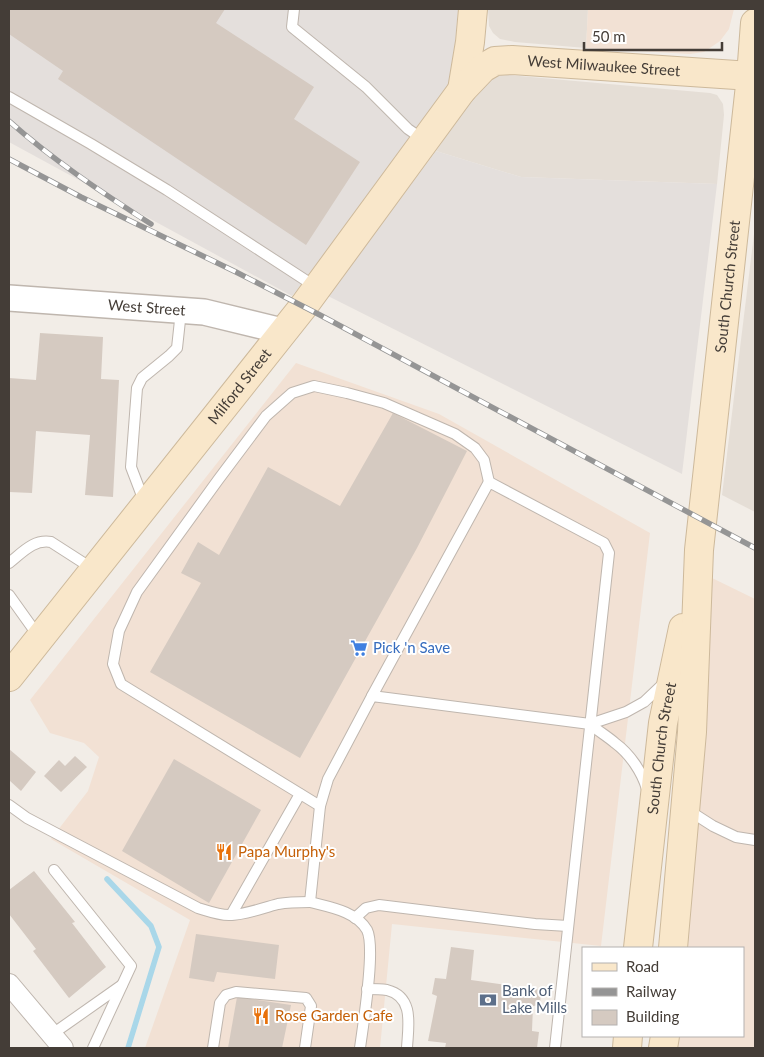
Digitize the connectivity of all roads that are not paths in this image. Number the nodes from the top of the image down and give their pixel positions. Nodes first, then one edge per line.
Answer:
1 (294, 9) edge
2 (472, 9) edge
3 (755, 23) edge
4 (753, 76) edge
5 (462, 90) junction
6 (9, 97) edge
7 (425, 141) junction
8 (317, 288) junction
9 (9, 298) edge
10 (181, 310) junction
11 (282, 331) junction
12 (488, 482) junction
13 (146, 504) junction
14 (699, 550) junction
15 (9, 563) edge
16 (92, 569) junction
17 (9, 595) edge
18 (40, 638) junction
19 (674, 671) junction
20 (9, 677) edge
21 (372, 696) junction
22 (590, 724) junction
23 (300, 794) junction
24 (9, 805) edge
25 (320, 806) junction
26 (685, 808) junction
27 (653, 812) junction
28 (755, 840) edge
29 (54, 870) dead end
30 (310, 902) junction
31 (231, 915) junction
32 (355, 918) junction
33 (568, 926) junction
34 (638, 947) edge
35 (672, 947) edge
36 (9, 984) edge
37 (122, 984) junction
38 (366, 989) junction
39 (57, 1042) edge
40 (93, 1048) edge
41 (213, 1048) edge
42 (305, 1048) edge
43 (360, 1048) edge
44 (407, 1048) edge
45 (555, 1048) edge

1 - 7 lane
2 - 5 main road
3 - 4 main road, South Church Street
4 - 5 main road, West Milwaukee Street
4 - 14 main road, South Church Street
5 - 7 main road, Milford Street
6 - 8 lane
7 - 8 main road, Milford Street
8 - 11 main road, Milford Street
9 - 10 street, West Street
10 - 11 street, West Street
10 - 13 lane
11 - 13 main road, Milford Street
12 - 21 lane
12 - 22 lane
12 - 23 lane
13 - 16 main road, Milford Street
14 - 19 main road, South Church Street
14 - 26 main road, South Church Street
15 - 16 lane
16 - 18 main road, Milford Street
17 - 18 lane
18 - 20 main road, Milford Street
19 - 22 lane
19 - 27 main road, South Church Street
21 - 22 lane
21 - 25 lane
22 - 27 lane
22 - 33 lane
23 - 25 lane
23 - 31 lane
24 - 31 lane
25 - 30 lane
26 - 28 lane
26 - 35 main road, South Church Street
27 - 34 main road, South Church Street
29 - 37 lane
30 - 31 lane
30 - 32 lane
32 - 33 lane
32 - 38 lane
33 - 45 lane
36 - 39 street
37 - 39 lane
37 - 40 lane
38 - 43 lane
38 - 44 lane
41 - 42 lane

